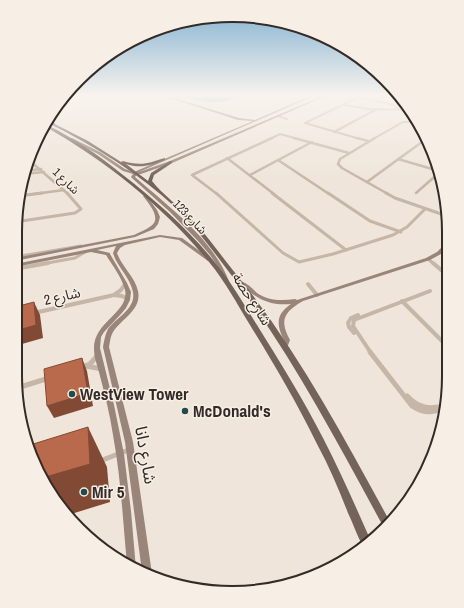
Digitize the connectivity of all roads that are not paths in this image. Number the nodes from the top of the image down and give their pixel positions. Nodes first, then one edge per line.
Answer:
1 (244, 123) edge
2 (248, 123) edge
3 (261, 123) edge
4 (306, 123) edge
5 (349, 123) edge
6 (404, 123) edge
7 (53, 124) edge
8 (50, 127) edge
9 (240, 127) junction
10 (334, 132) junction
11 (72, 139) junction
12 (368, 141) junction
13 (312, 142) junction
14 (421, 142) edge
15 (349, 153) junction
16 (107, 154) junction
17 (228, 158) junction
18 (164, 159) junction
19 (398, 159) junction
20 (224, 160) junction
21 (277, 161) junction
22 (171, 162) junction
23 (33, 163) edge
24 (234, 164) junction
25 (41, 169) junction
26 (432, 169) edge
27 (31, 170) edge
28 (44, 172) junction
29 (30, 173) edge
30 (135, 174) junction
31 (249, 174) junction
32 (434, 176) edge
33 (365, 181) junction
34 (64, 190) junction
35 (160, 193) junction
36 (416, 193) dead end
37 (25, 195) edge
38 (145, 196) junction
39 (425, 209) junction
40 (441, 214) edge
41 (22, 221) edge
42 (399, 233) junction
43 (123, 244) junction
44 (86, 247) junction
45 (346, 250) junction
46 (442, 250) edge
47 (93, 251) junction
48 (85, 252) junction
49 (22, 258) edge
50 (22, 258) edge
51 (428, 259) junction
52 (210, 260) junction
53 (22, 265) edge
54 (22, 268) edge
55 (442, 271) edge
56 (121, 273) junction
57 (226, 281) junction
58 (240, 282) junction
59 (125, 284) junction
60 (308, 284) dead end
61 (430, 291) dead end
62 (114, 295) junction
63 (317, 295) junction
64 (128, 299) junction
65 (301, 300) junction
66 (402, 301) junction
67 (30, 314) edge
68 (442, 341) edge
69 (285, 346) junction
70 (98, 354) junction
71 (86, 366) junction
72 (79, 368) edge
73 (102, 369) junction
74 (58, 375) edge
75 (22, 386) edge
76 (398, 386) junction
77 (439, 407) edge
78 (439, 410) edge
79 (131, 449) junction
80 (120, 453) junction
81 (92, 464) dead end
82 (384, 520) edge
83 (365, 539) edge
84 (131, 560) edge
85 (146, 567) edge

1 - 9 street
2 - 9 street
3 - 22 street
4 - 10 street
5 - 10 street
6 - 12 street
7 - 16 main road, شارع حصة
8 - 11 main road, شارع حصة
9 - 18 street
10 - 12 street
11 - 30 street, شارع 123
11 - 38 main road, شارع حصة
12 - 15 street
13 - 15 street
13 - 17 street
13 - 21 street
14 - 19 street
15 - 33 street
16 - 18 main road
16 - 30 main road, شارع حصة
17 - 20 street
17 - 24 street
18 - 30 street
19 - 26 street
19 - 33 street
20 - 24 street
20 - 45 street
21 - 31 street
21 - 42 street
22 - 30 street
22 - 35 main road
23 - 25 street, شارع 1
24 - 31 street
25 - 27 street
25 - 28 street, شارع 1
28 - 29 street
28 - 34 street, شارع 1
30 - 35 main road, شارع حصة
30 - 57 street, شارع 123
31 - 45 street
32 - 36 street
33 - 39 street
34 - 37 street
34 - 41 street, شارع 1
35 - 58 main road, شارع حصة
38 - 44 street
38 - 52 main road, شارع حصة
39 - 40 street
39 - 42 street
42 - 45 street
43 - 47 street, شارع دانا
43 - 52 street, شارع دانا
43 - 56 street, شارع دانا
44 - 49 street
44 - 50 street
46 - 51 street
47 - 48 street, شارع دانا
47 - 56 street, شارع دانا
48 - 53 street, شارع دانا
48 - 54 street
51 - 55 street
51 - 63 street
52 - 57 main road, شارع حصة
56 - 59 street, شارع دانا
56 - 79 street, شارع دانا
57 - 83 main road, شارع حصة
58 - 65 street
58 - 69 main road, شارع حصة
59 - 62 street
59 - 64 street, شارع دانا
60 - 63 street
61 - 66 street
62 - 64 street, شارع 2
62 - 67 street, شارع 2
63 - 65 street
64 - 70 street, شارع دانا
65 - 69 street
66 - 68 street
66 - 76 street
69 - 82 main road, شارع حصة
70 - 71 street
70 - 73 street, شارع دانا
71 - 72 street
71 - 73 street
73 - 80 street, شارع دانا
74 - 75 street
76 - 77 street
76 - 78 street
79 - 80 street
79 - 85 street, شارع دانا
80 - 81 street
80 - 84 street, شارع دانا

